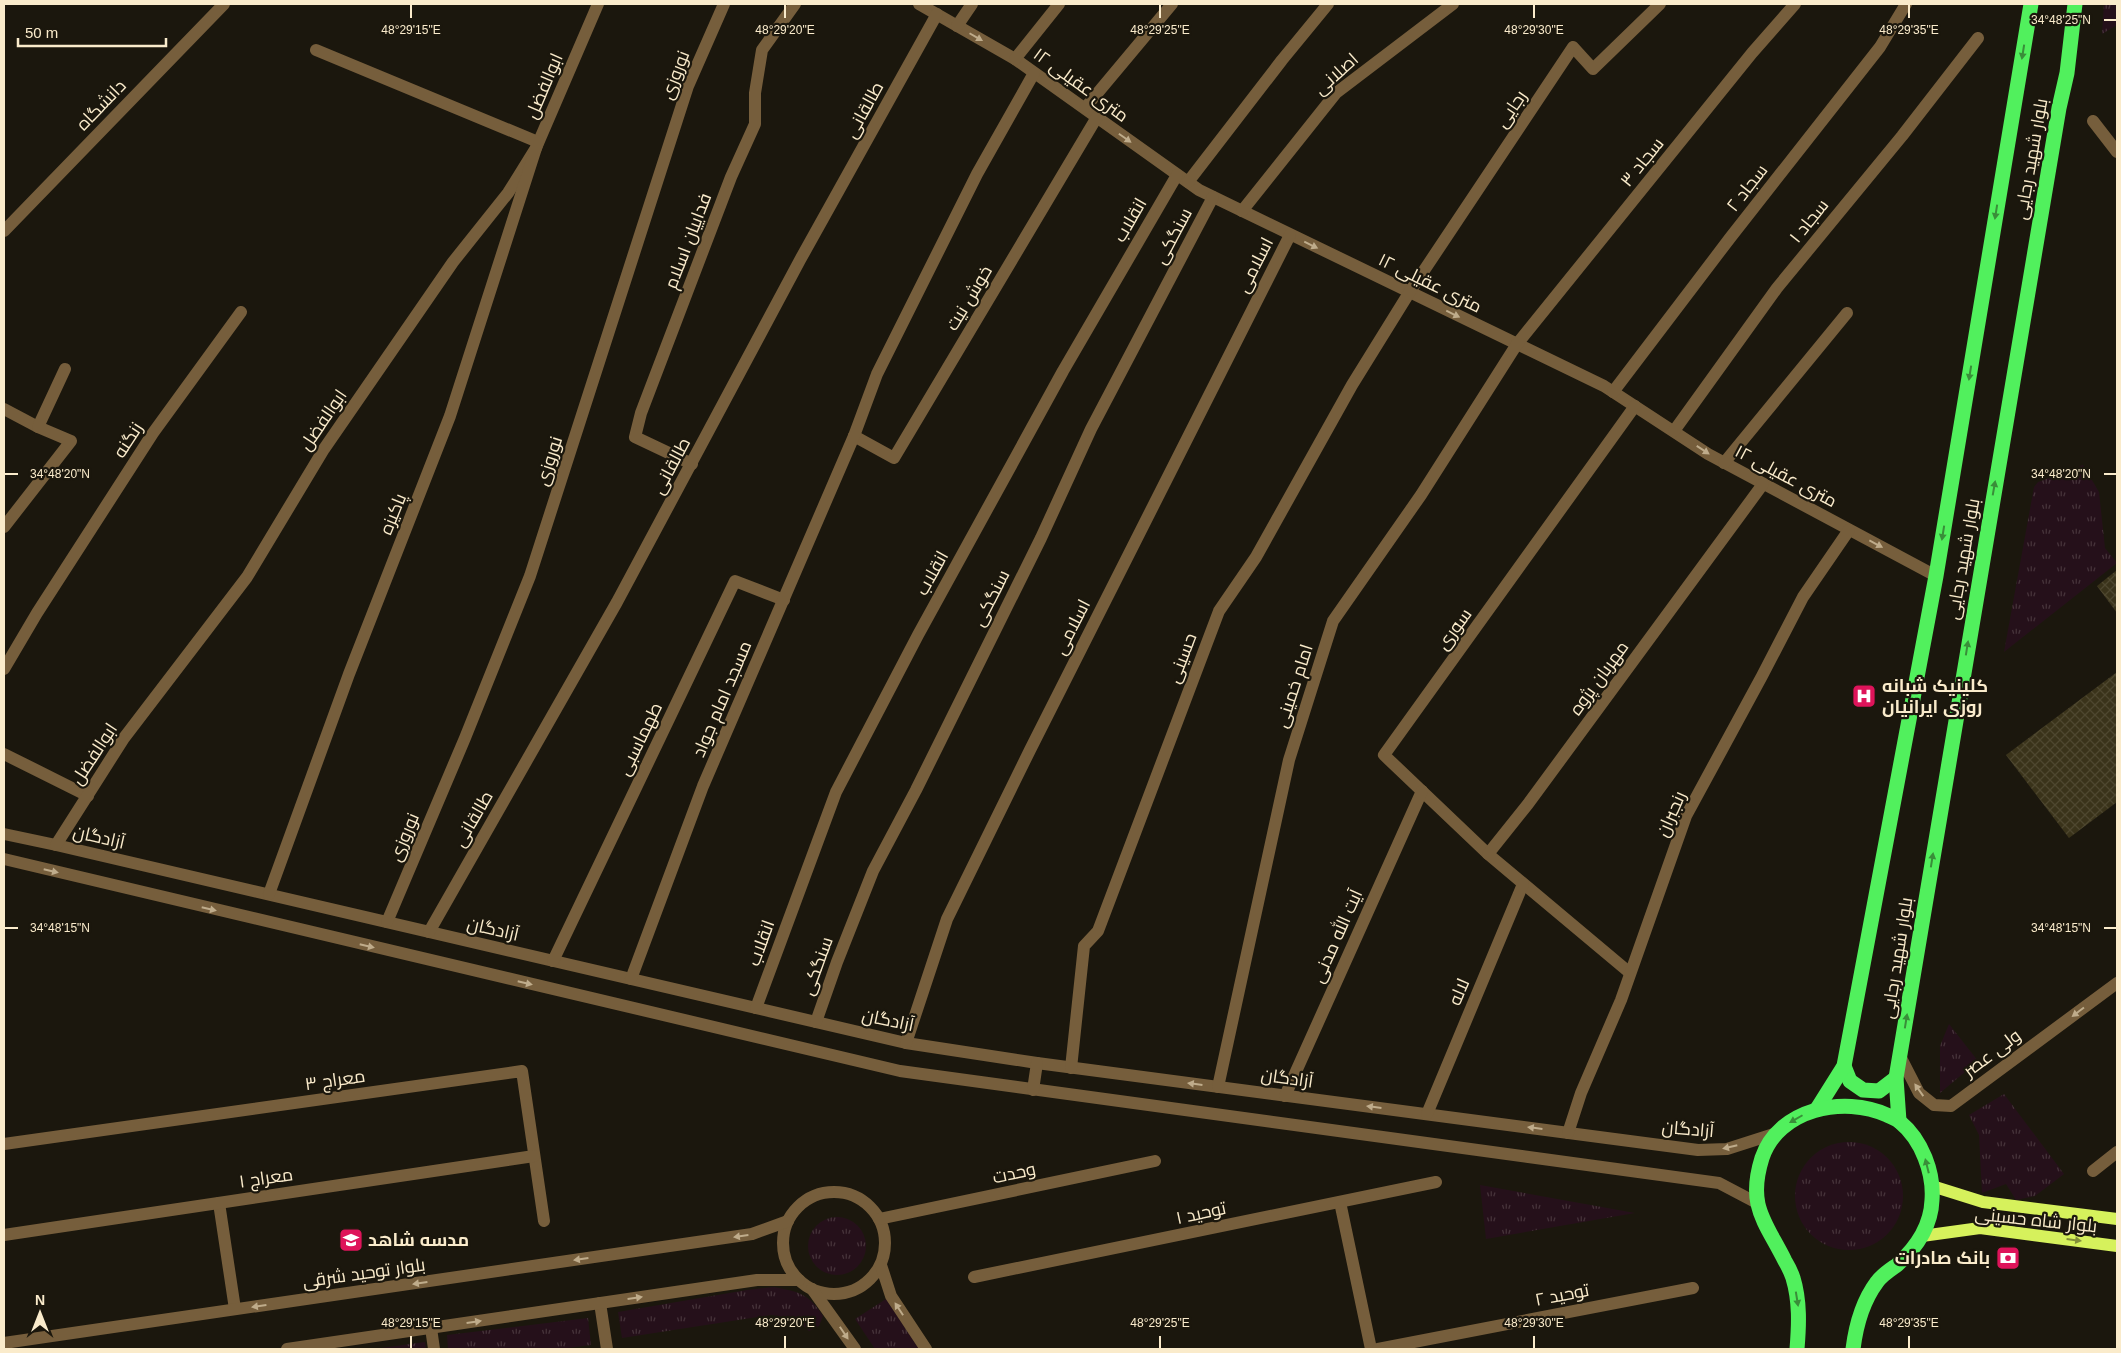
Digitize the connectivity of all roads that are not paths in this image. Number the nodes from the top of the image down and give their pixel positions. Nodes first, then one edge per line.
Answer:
1 (224, 4) edge
2 (724, 4) edge
3 (795, 4) edge
4 (919, 4) edge
5 (972, 4) edge
6 (1059, 4) edge
7 (1172, 4) edge
8 (1328, 4) edge
9 (1453, 4) edge
10 (1660, 4) edge
11 (1795, 4) edge
12 (1906, 4) edge
13 (2031, 4) edge
14 (2075, 4) edge
15 (594, 5) edge
16 (937, 14) junction
17 (957, 26) junction
18 (1978, 38) dead end
19 (316, 50) dead end
20 (1015, 59) junction
21 (1034, 73) junction
22 (1085, 108) junction
23 (1097, 117) junction
24 (2093, 121) dead end
25 (538, 142) junction
26 (2117, 152) edge
27 (1182, 178) junction
28 (1213, 197) junction
29 (1242, 211) junction
30 (4, 231) edge
31 (1290, 235) junction
32 (1409, 292) junction
33 (241, 312) dead end
34 (1847, 314) dead end
35 (1517, 344) junction
36 (66, 369) dead end
37 (1613, 392) junction
38 (1636, 406) junction
39 (4, 409) edge
40 (38, 427) junction
41 (1674, 432) junction
42 (854, 436) junction
43 (1724, 462) junction
44 (692, 464) junction
45 (1763, 484) junction
46 (4, 527) edge
47 (1849, 530) junction
48 (1936, 576) junction
49 (784, 600) junction
50 (4, 669) edge
51 (4, 754) edge
52 (1422, 791) junction
53 (88, 796) junction
54 (4, 834) edge
55 (56, 845) junction
56 (1488, 854) junction
57 (4, 859) edge
58 (1523, 884) junction
59 (269, 894) junction
60 (387, 922) junction
61 (429, 932) junction
62 (554, 961) junction
63 (1630, 973) junction
64 (631, 979) junction
65 (2117, 982) edge
66 (756, 1008) junction
67 (816, 1022) junction
68 (906, 1043) junction
69 (1900, 1056) junction
70 (1037, 1063) junction
71 (1844, 1066) junction
72 (1071, 1068) junction
73 (522, 1076) junction
74 (1896, 1078) junction
75 (1218, 1087) junction
76 (1033, 1090) junction
77 (1285, 1096) junction
78 (1817, 1109) junction
79 (1427, 1114) junction
80 (1900, 1121) junction
81 (1568, 1133) junction
82 (1777, 1133) junction
83 (4, 1144) edge
84 (2117, 1152) edge
85 (534, 1156) junction
86 (1155, 1161) dead end
87 (2093, 1170) dead end
88 (1436, 1182) dead end
89 (1932, 1186) junction
90 (1340, 1202) junction
91 (219, 1203) junction
92 (1757, 1203) junction
93 (880, 1219) junction
94 (2117, 1219) edge
95 (788, 1221) junction
96 (4, 1235) edge
97 (1922, 1236) junction
98 (2117, 1246) edge
99 (880, 1265) junction
100 (974, 1277) dead end
101 (799, 1280) junction
102 (1693, 1288) dead end
103 (812, 1289) junction
104 (600, 1303) junction
105 (235, 1310) junction
106 (431, 1328) junction
107 (4, 1343) edge
108 (287, 1349) edge
109 (434, 1349) edge
110 (607, 1349) edge
111 (855, 1349) edge
112 (926, 1349) edge
113 (1371, 1349) edge
114 (1378, 1349) edge
115 (1797, 1349) edge
116 (1853, 1349) edge

1 - 30 street, دانشگاه
2 - 60 street, نوروزی
3 - 44 street, فداییان اسلام
4 - 16 street, ۱۲ متری عقیلی
5 - 17 street
6 - 20 street
7 - 22 street
8 - 27 street, انقلاب
9 - 29 street, اصلانی
10 - 32 street, رجایی
11 - 35 street, سجاد ۳
12 - 37 street, سجاد ۲
13 -> 48 highway, بلوار شهید رجایی
69 -> 14 highway, بلوار شهید رجایی
15 - 25 street, ابوالفضل
16 - 17 street, ۱۲ متری عقیلی
16 - 44 street, طالقانی
17 -> 20 street, ۱۲ متری عقیلی
18 - 41 street, سجاد ۱
19 - 25 street
20 - 21 street, ۱۲ متری عقیلی
21 - 22 street, ۱۲ متری عقیلی
21 - 42 street, مسجد امام جواد
22 - 23 street, ۱۲ متری عقیلی
23 -> 27 street, ۱۲ متری عقیلی
23 - 42 street, خوش نیت
24 - 26 street
25 - 53 street, ابوالفضل
25 - 59 street, پاکیزه
27 - 28 street, ۱۲ متری عقیلی
27 - 66 street, انقلاب
28 - 29 street, ۱۲ متری عقیلی
28 - 67 street, سنگکی
29 - 31 street, ۱۲ متری عقیلی
31 -> 32 street, ۱۲ متری عقیلی
31 - 68 street, اسلامی
32 -> 35 street, ۱۲ متری عقیلی
32 - 72 street, حسینی
33 - 50 street, زنگنه
34 - 43 street
35 - 37 street, ۱۲ متری عقیلی
35 - 75 street, امام خمینی
36 - 40 street
37 - 38 street, ۱۲ متری عقیلی
38 - 41 street, ۱۲ متری عقیلی
38 - 52 street, سوری
39 - 40 street
40 - 46 street
41 -> 43 street, ۱۲ متری عقیلی
42 - 49 street, مسجد امام جواد
43 - 45 street, ۱۲ متری عقیلی
44 - 61 street, طالقانی
45 - 47 street, ۱۲ متری عقیلی
45 - 56 street, مهربان پژوه
47 -> 48 street, ۱۲ متری عقیلی
47 - 63 street, رنجبران
48 - 71 highway, بلوار شهید رجایی
49 - 62 street, طهماسبی
49 - 64 street, مسجد امام جواد
51 - 53 street
52 - 56 street, سوری
52 - 77 street, آیت الله مدنی
53 - 55 street, ابوالفضل
54 - 55 street, آزادگان
55 - 59 street, آزادگان
56 - 58 street
57 -> 76 street
58 - 63 street
58 - 79 street, لاله
59 - 60 street, آزادگان
60 - 61 street, آزادگان
61 - 62 street, آزادگان
62 - 64 street, آزادگان
63 - 81 street, رنجبران
64 - 66 street, آزادگان
65 -> 69 street, ولی عصر
66 - 67 street, آزادگان
67 - 68 street, آزادگان
68 - 70 street, آزادگان
69 - 74 highway, بلوار شهید رجایی
70 - 72 street, آزادگان
70 - 76 street
71 - 74 highway
71 - 78 highway, بلوار شهید رجایی
75 -> 72 street, آزادگان
73 - 83 street, معراج ۳
73 - 85 street
73 - 85 street
74 - 80 highway, بلوار شهید رجایی
75 - 77 street, آزادگان
76 - 92 street
79 -> 77 street, آزادگان
78 - 80 highway
78 -> 82 highway
81 -> 79 street, آزادگان
89 -> 80 highway
82 -> 81 street, آزادگان
82 - 92 highway
84 - 87 street
85 - 91 street, معراج ۱
86 - 93 street, وحدت
88 - 90 street, توحید ۱
89 - 94 main road, بلوار شاه حسینی
89 - 97 highway
90 - 100 street, توحید ۱
90 - 113 street
91 - 96 street, معراج ۱
91 - 105 street
92 -> 115 highway
93 - 95 street
93 - 99 street
95 - 101 street
95 -> 105 street, بلوار توحید شرقی
97 -> 98 main road, بلوار شاه حسینی
97 - 116 highway
99 - 103 street
112 -> 99 street
101 - 103 street
104 -> 101 street
102 - 114 street, توحید ۲
103 -> 111 street
106 -> 104 street
104 - 110 street
105 - 107 street, بلوار توحید شرقی
106 - 108 street
106 - 109 street

